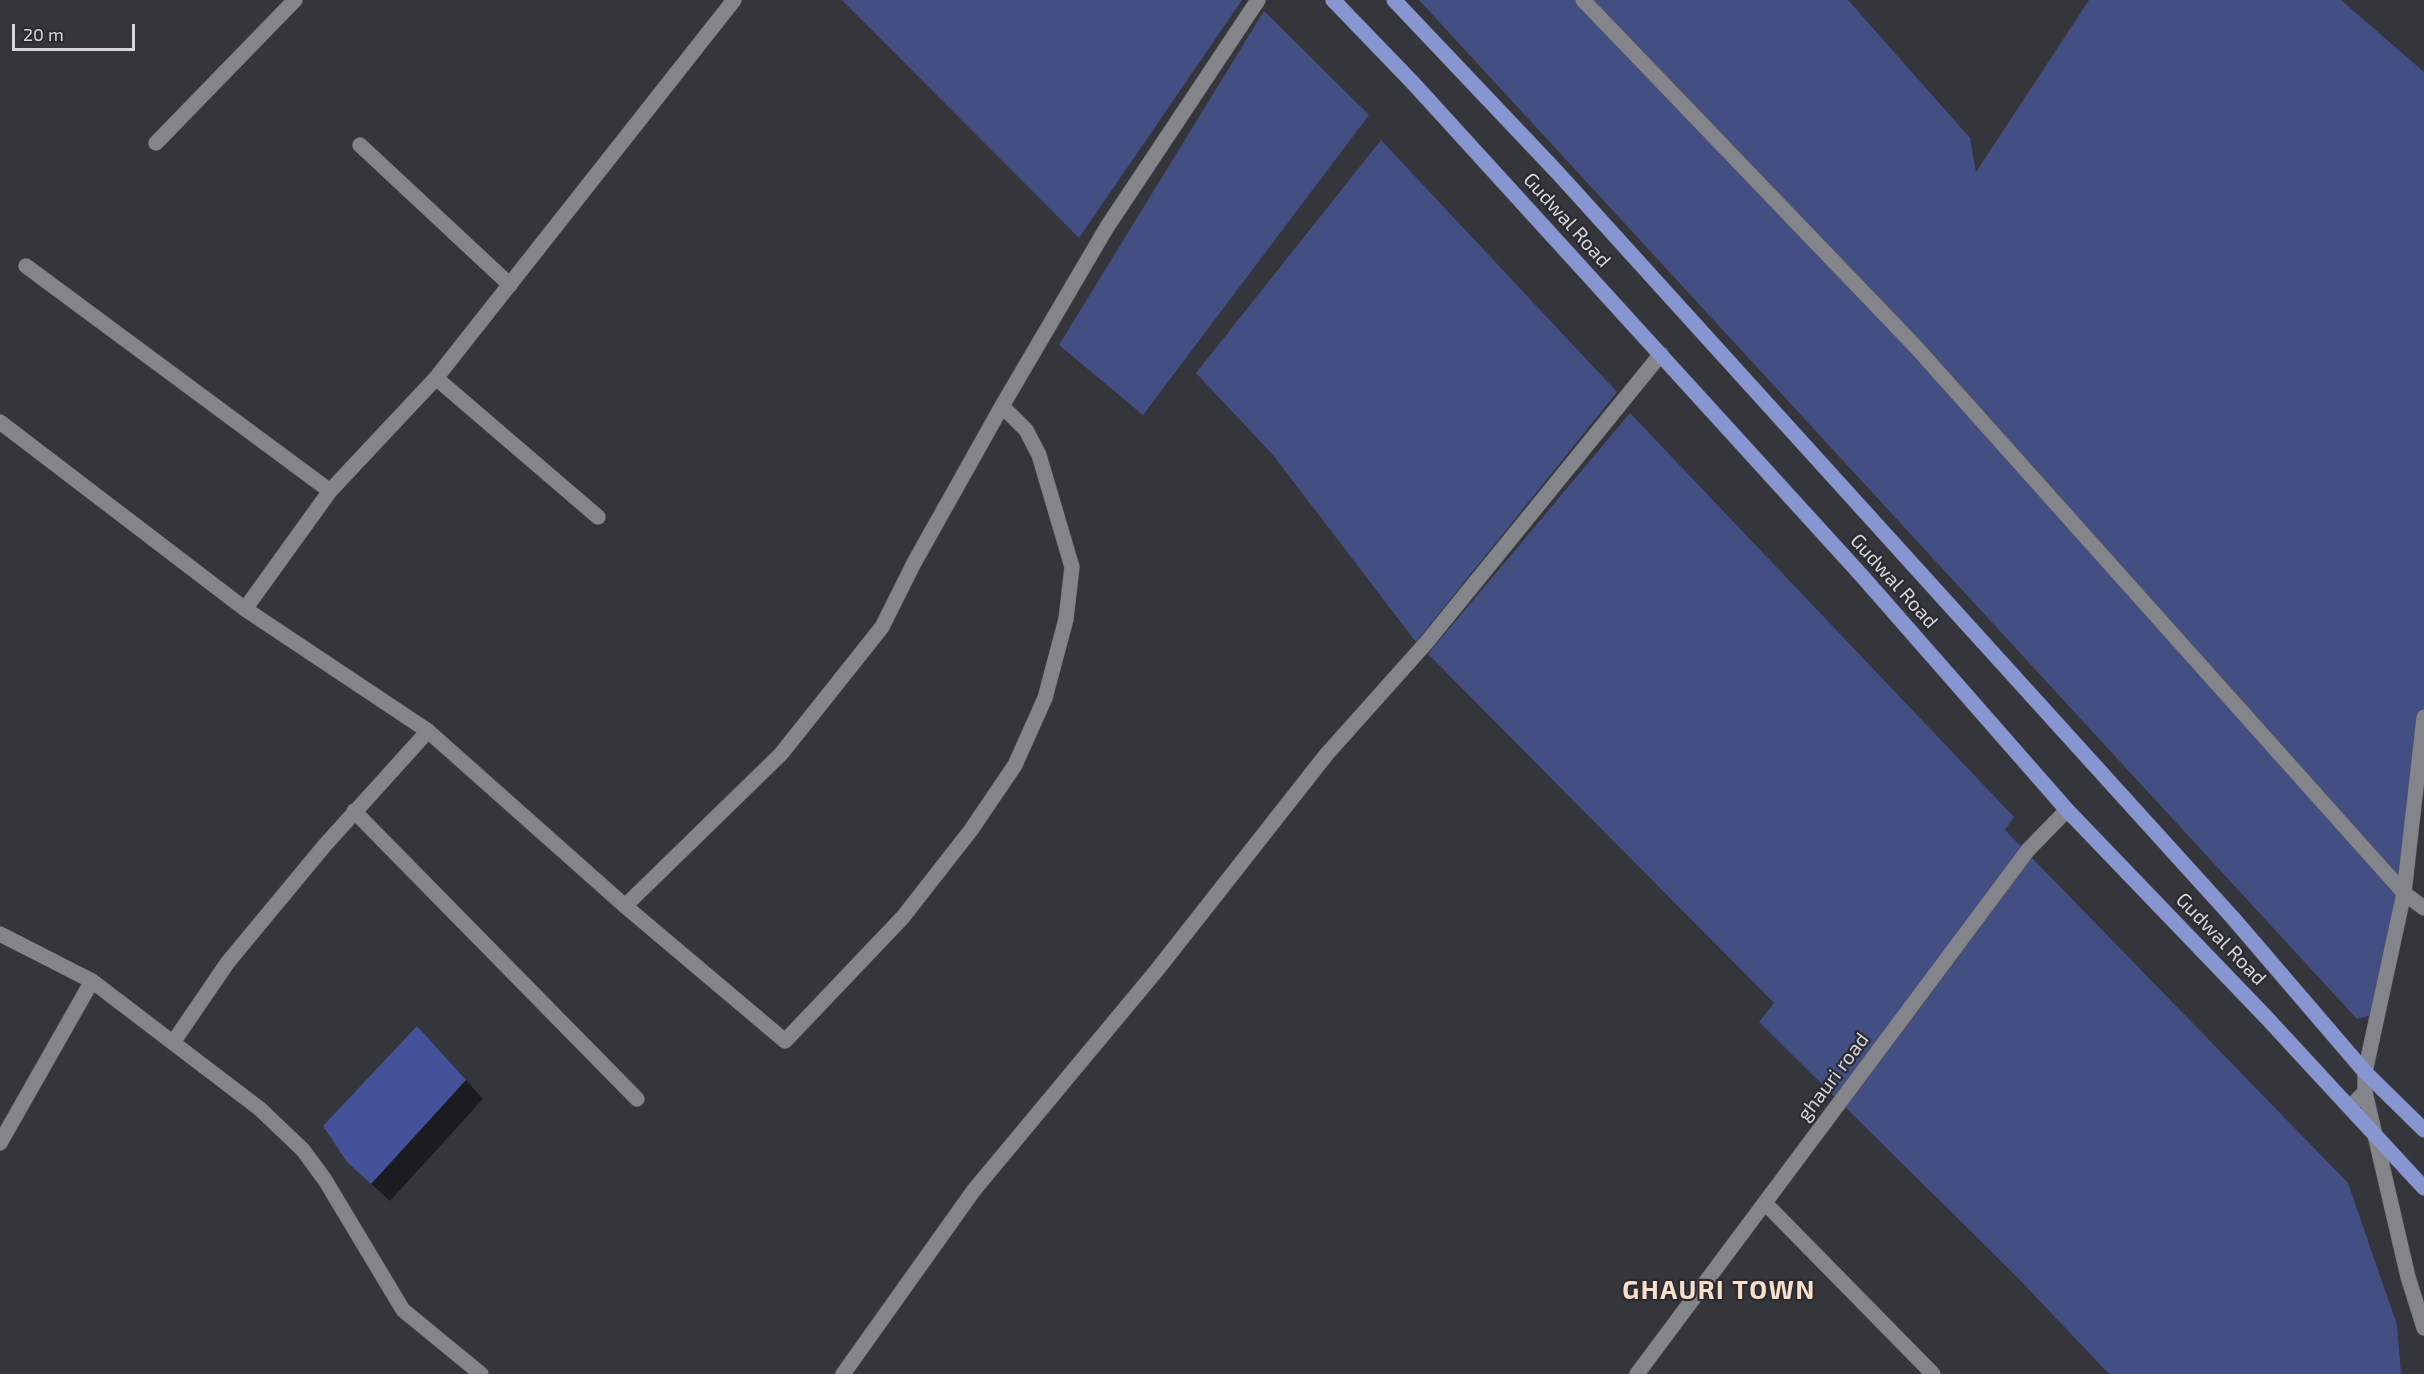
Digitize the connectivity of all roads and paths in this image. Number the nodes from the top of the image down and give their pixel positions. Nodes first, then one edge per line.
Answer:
1 (295, 0) edge
2 (734, 0) edge
3 (1258, 0) edge
4 (1333, 0) edge
5 (1394, 0) edge
6 (1583, 0) edge
7 (156, 143) dead end
8 (360, 145) dead end
9 (26, 266) dead end
10 (510, 285) junction
11 (1661, 354) junction
12 (436, 378) junction
13 (1002, 406) junction
14 (0, 422) edge
15 (330, 491) junction
16 (598, 517) dead end
17 (245, 609) junction
18 (2424, 717) edge
19 (428, 731) junction
20 (2420, 772) edge
21 (2067, 810) junction
22 (354, 811) junction
23 (2404, 893) junction
24 (625, 906) junction
25 (2424, 908) edge
26 (0, 934) edge
27 (93, 981) junction
28 (174, 1041) junction
29 (2365, 1072) junction
30 (2365, 1092) junction
31 (638, 1099) dead end
32 (2350, 1107) junction
33 (2424, 1130) edge
34 (2376, 1138) junction
35 (0, 1143) edge
36 (2424, 1188) edge
37 (1765, 1203) junction
38 (2424, 1328) edge
39 (481, 1374) edge
40 (843, 1374) edge
41 (1637, 1374) edge
42 (1934, 1374) edge

1 - 7 street
2 - 10 street
3 - 13 street
4 - 11 main road, Gudwal Road
5 - 29 main road, Gudwal Road
6 - 23 street
8 - 10 street
9 - 15 street
10 - 12 street
11 - 21 main road, Gudwal Road
11 - 40 street
12 - 15 street
12 - 16 street
13 - 24 street
13 - 24 street
14 - 17 street
15 - 17 street
17 - 19 street
18 - 20 street
19 - 22 street
19 - 24 street
20 - 23 street
21 - 32 main road, Gudwal Road
21 - 37 street, ghauri road
22 - 28 street
22 - 31 street
23 - 25 street
23 - 29 street
26 - 27 street
27 - 28 street
27 - 35 street
28 - 39 street
29 - 30 street
29 - 33 main road, Gudwal Road
30 - 32 street
30 - 34 street
32 - 34 main road, Gudwal Road
34 - 36 main road, Gudwal Road
34 - 38 street
37 - 41 street, ghauri road
37 - 42 street

